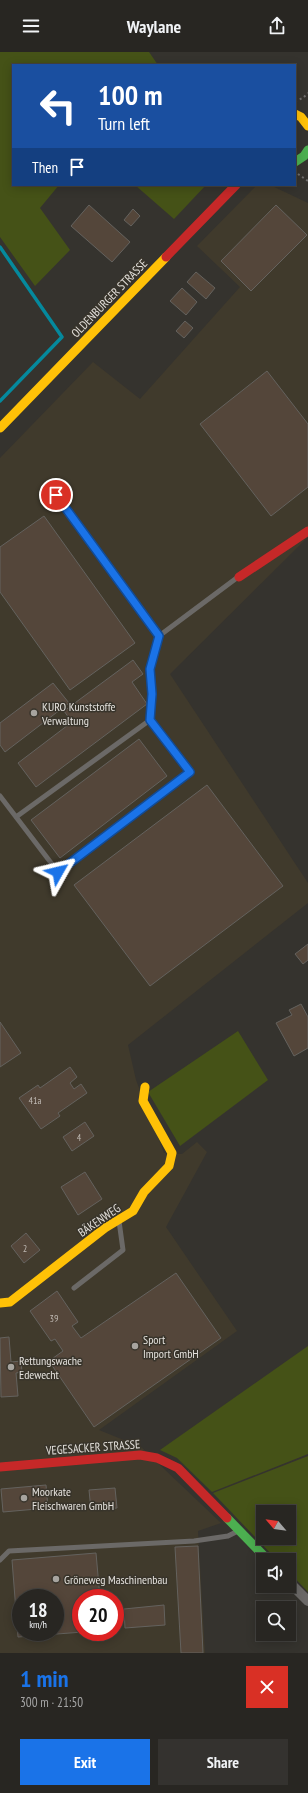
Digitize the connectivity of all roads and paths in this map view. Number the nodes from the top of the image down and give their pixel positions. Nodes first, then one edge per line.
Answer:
1 (308, 94) edge
2 (296, 101) edge
3 (308, 110) edge
4 (298, 116) edge
5 (308, 126) edge
6 (307, 155) edge
7 (296, 161) edge
8 (296, 174) edge
9 (308, 181) edge
10 (235, 186) edge
11 (0, 428) edge
12 (56, 495) dead end
13 (308, 531) edge
14 (238, 577) joint
15 (159, 636) junction
16 (150, 720) junction
17 (0, 796) edge
18 (16, 817) junction
19 (145, 1087) dead end
20 (119, 1220) junction
21 (74, 1288) dead end
22 (0, 1303) edge
23 (0, 1467) edge
24 (239, 1530) junction
25 (261, 1553) edge
26 (0, 1560) edge
27 (296, 1589) edge
28 (308, 1601) edge

1 - 2 path
3 - 4 street
4 - 5 street
6 - 7 street
8 - 9 path
10 - 11 street, OLDENBURGER STRASSE
12 - 15 lane
13 - 14 street
14 - 15 lane
15 - 16 lane
16 - 18 lane
16 - 18 lane
17 - 18 lane
19 - 20 street, BÄKENWEG
20 - 21 lane
20 - 22 street, BÄKENWEG
23 - 24 street, VEGESACKER STRASSE
24 - 25 street, VEGESACKER STRASSE
24 - 26 lane
27 - 28 street

